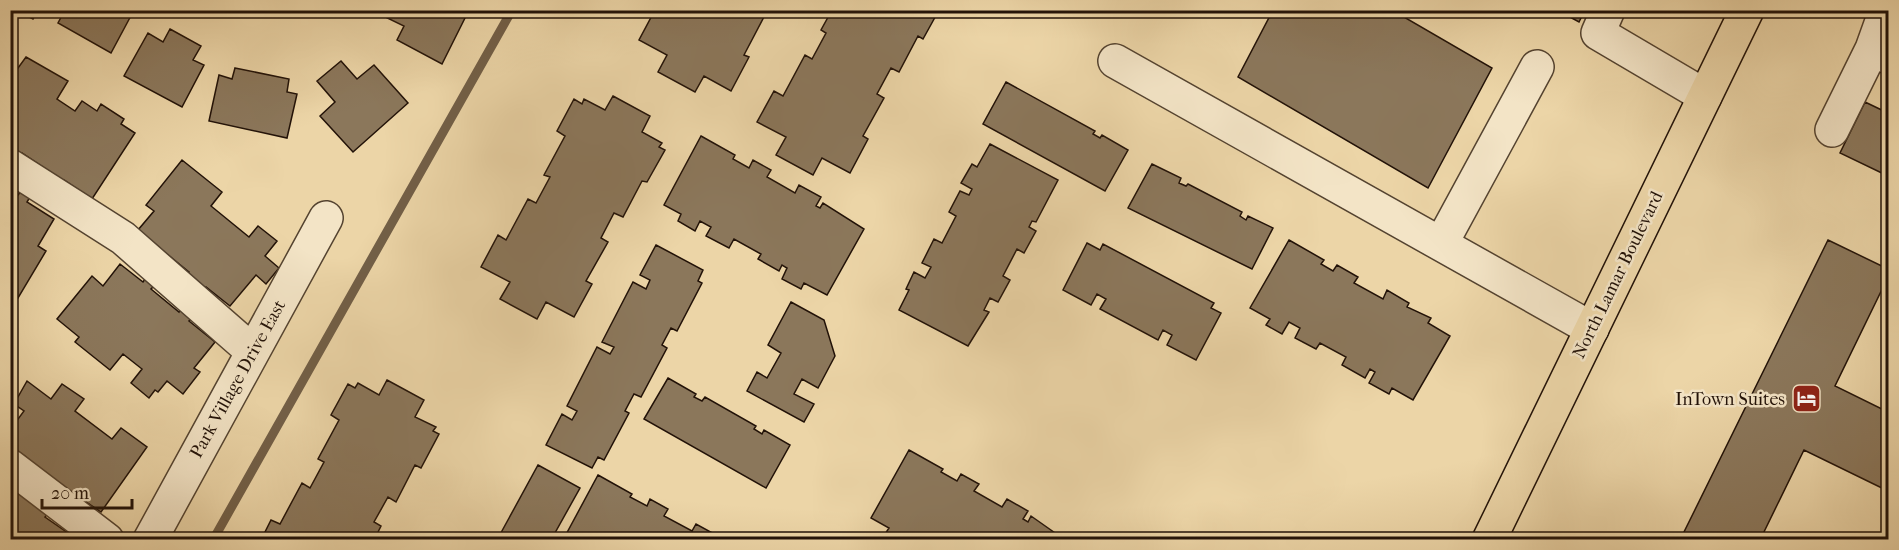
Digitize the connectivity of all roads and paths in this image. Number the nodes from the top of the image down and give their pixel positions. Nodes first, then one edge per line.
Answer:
1 (1608, 10) edge
2 (1747, 10) edge
3 (1886, 10) edge
4 (1880, 53) edge
5 (1115, 61) dead end
6 (1537, 68) dead end
7 (1705, 96) junction
8 (1832, 130) dead end
9 (10, 165) edge
10 (326, 218) dead end
11 (1441, 244) junction
12 (1592, 329) junction
13 (252, 351) junction
14 (10, 466) edge
15 (106, 540) edge
16 (150, 540) edge
17 (1489, 540) edge

1 - 7 lane
2 - 7 main road, North Lamar Boulevard
3 - 4 lane
4 - 8 lane
5 - 11 lane
6 - 11 lane
7 - 12 main road, North Lamar Boulevard
9 - 13 lane
10 - 13 lane, Park Village Drive East
11 - 12 lane
12 - 17 main road, North Lamar Boulevard
13 - 16 lane, Park Village Drive East
14 - 15 lane

